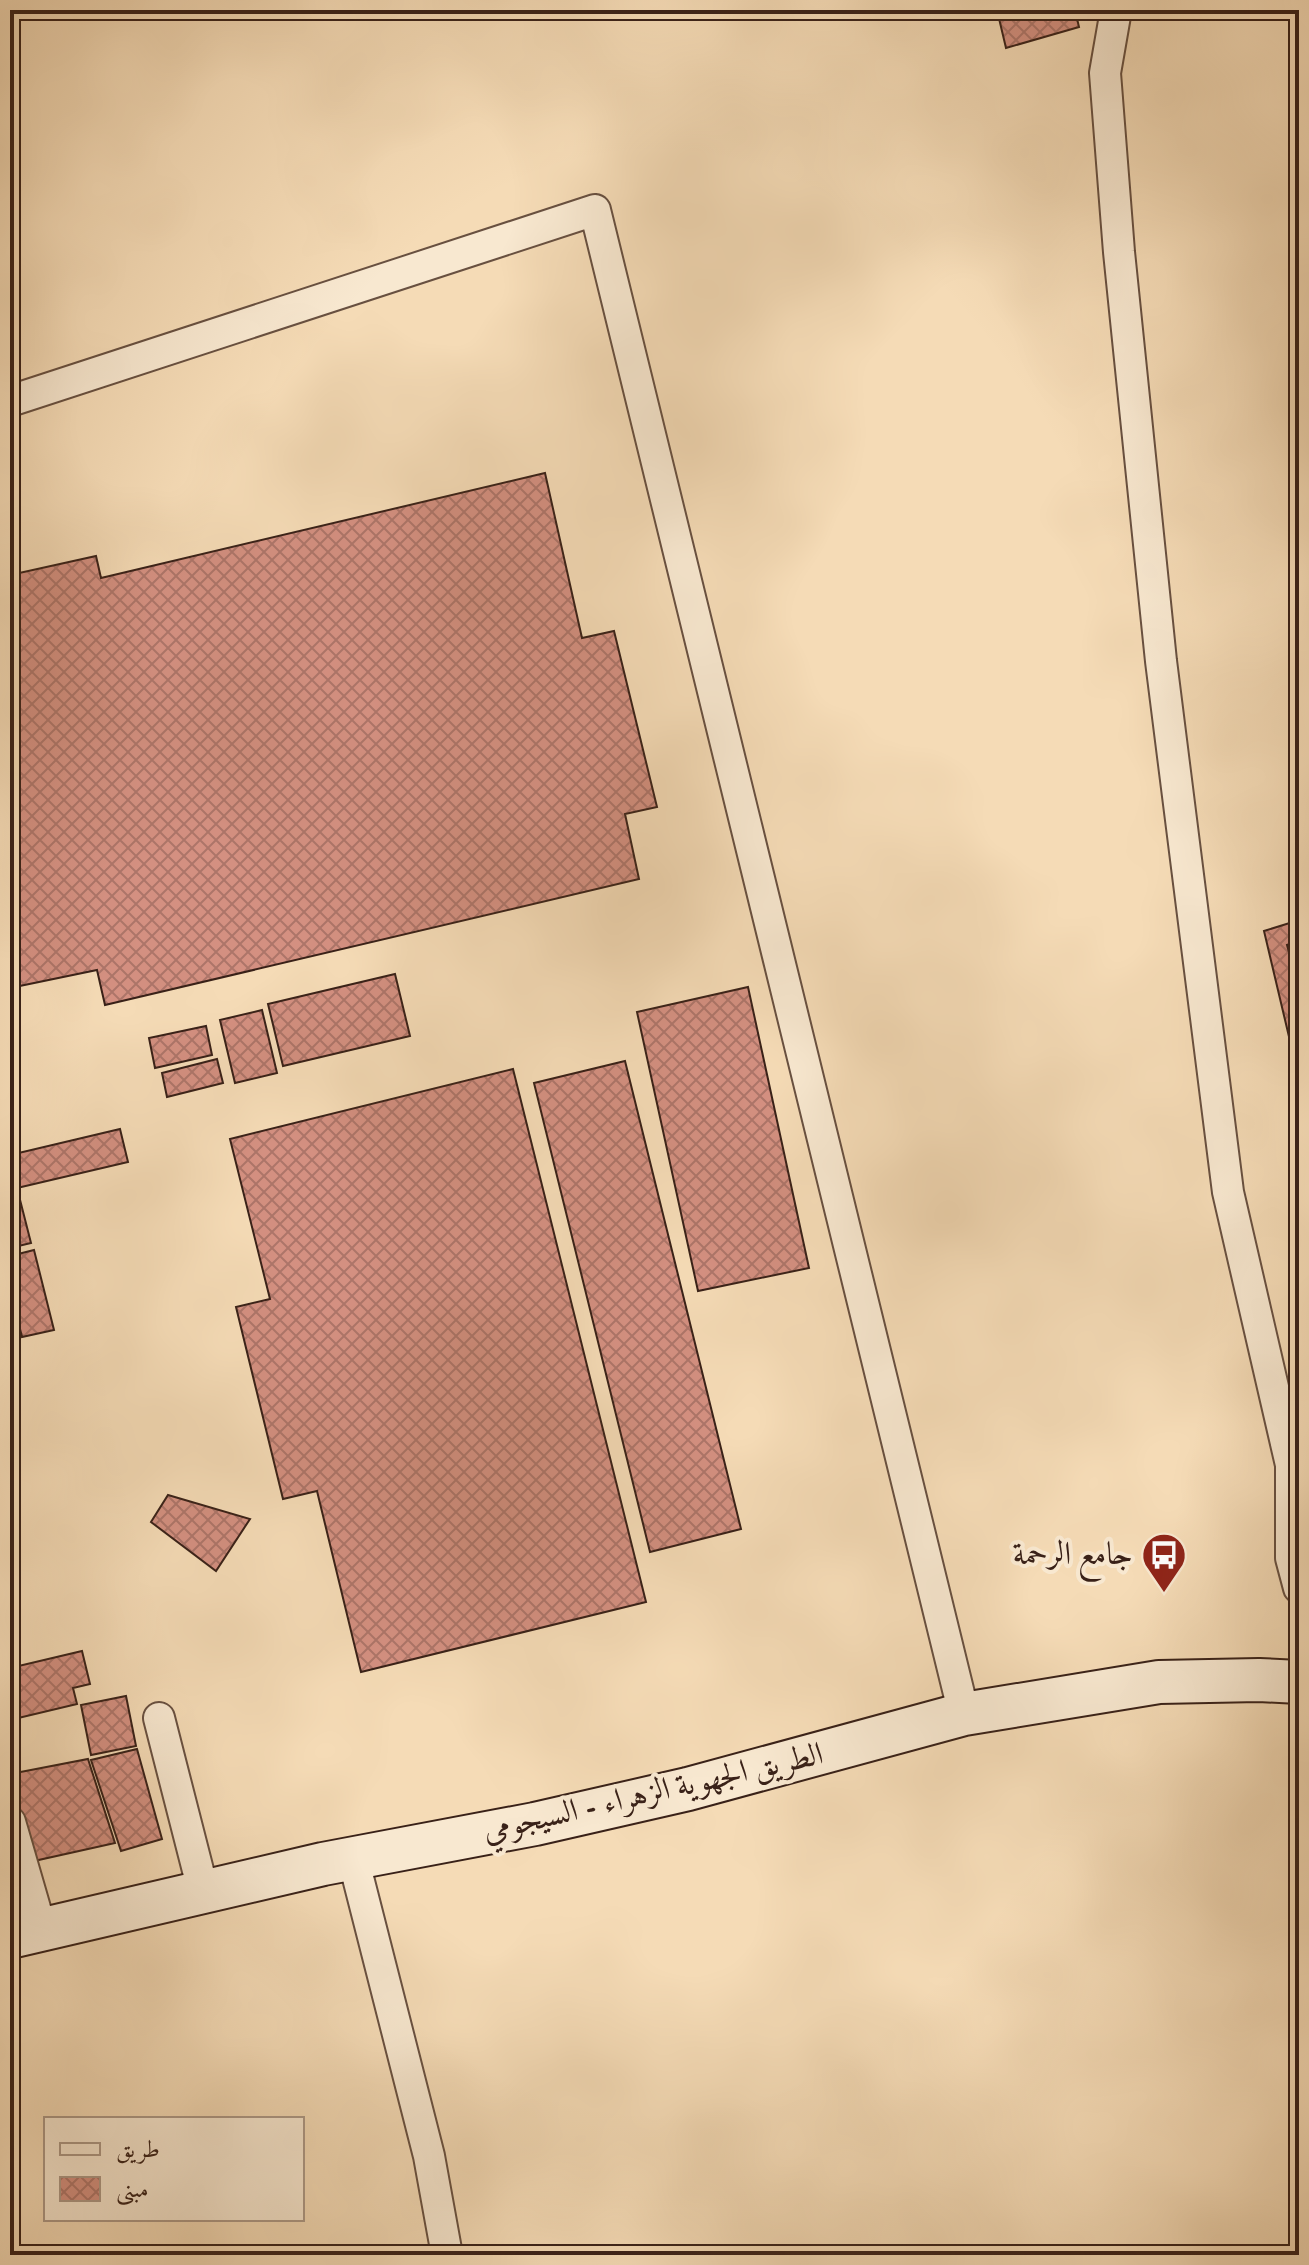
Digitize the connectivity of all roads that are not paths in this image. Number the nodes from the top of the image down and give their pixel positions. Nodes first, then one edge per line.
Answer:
1 (1116, 10) edge
2 (10, 401) edge
3 (1295, 1467) edge
4 (1299, 1588) edge
5 (1299, 1682) edge
6 (964, 1714) junction
7 (159, 1718) dead end
8 (10, 1822) edge
9 (353, 1858) junction
10 (203, 1890) junction
11 (25, 1933) edge
12 (447, 2255) edge

1 - 3 street
2 - 6 street
3 - 4 street
5 - 6 main road, الطريق الجهوية الزهراء - السيجومي
6 - 9 main road, الطريق الجهوية الزهراء - السيجومي
7 - 10 street
8 - 11 street
9 - 10 main road, الطريق الجهوية الزهراء - السيجومي
9 - 12 street
10 - 11 main road, الطريق الجهوية الزهراء - السيجومي

